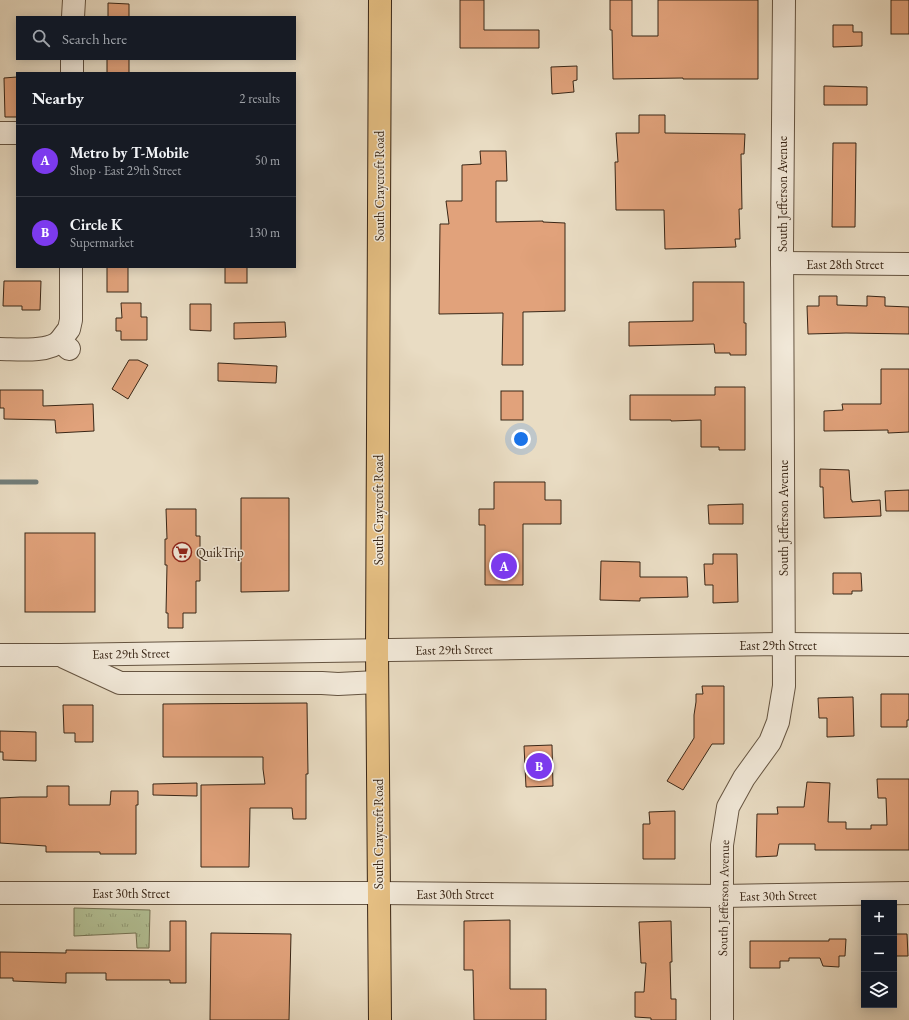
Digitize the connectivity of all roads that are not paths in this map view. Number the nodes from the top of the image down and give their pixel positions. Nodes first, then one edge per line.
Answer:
1 (74, 0) edge
2 (380, 0) edge
3 (784, 0) edge
4 (73, 16) edge
5 (72, 60) edge
6 (72, 72) edge
7 (0, 133) edge
8 (16, 133) edge
9 (782, 263) junction
10 (909, 264) edge
11 (71, 268) edge
12 (0, 349) edge
13 (783, 644) junction
14 (909, 645) edge
15 (377, 650) junction
16 (0, 655) edge
17 (60, 655) junction
18 (377, 682) junction
19 (0, 893) edge
20 (378, 893) junction
21 (909, 893) edge
22 (722, 896) junction
23 (380, 1020) edge
24 (722, 1020) edge

1 - 4 street
2 - 15 main road, South Craycroft Road
3 - 9 street, South Jefferson Avenue
5 - 6 street
7 - 8 street
9 - 10 street, East 28th Street
9 - 13 street, South Jefferson Avenue
11 - 12 street
13 - 14 street, East 29th Street
13 - 15 street, East 29th Street
13 - 22 street, South Jefferson Avenue
15 - 17 street, East 29th Street
15 - 18 main road, South Craycroft Road
16 - 17 street, East 29th Street
17 - 18 street
18 - 20 main road, South Craycroft Road
19 - 20 street, East 30th Street
20 - 22 street, East 30th Street
20 - 23 main road, South Craycroft Road
21 - 22 street, East 30th Street
22 - 24 street, South Jefferson Avenue

